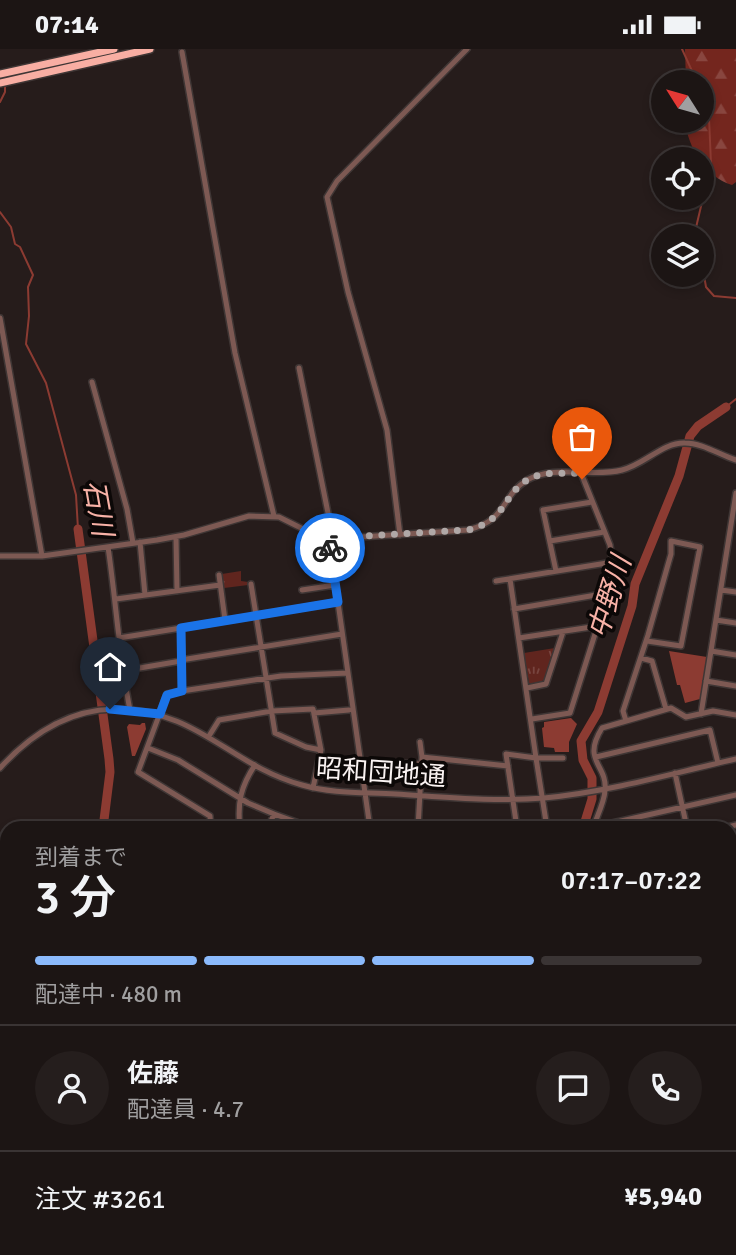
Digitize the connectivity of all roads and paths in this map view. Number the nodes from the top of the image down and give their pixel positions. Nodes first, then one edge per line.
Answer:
1 (114, 49) edge
2 (150, 49) edge
3 (467, 49) edge
4 (182, 52) dead end
5 (0, 74) edge
6 (9, 76) junction
7 (0, 83) edge
8 (0, 318) edge
9 (299, 368) dead end
10 (92, 382) dead end
11 (736, 460) edge
12 (581, 473) junction
13 (736, 496) edge
14 (592, 502) junction
15 (274, 516) junction
16 (734, 529) edge
17 (604, 532) junction
18 (400, 535) junction
19 (176, 537) junction
20 (331, 538) junction
21 (550, 541) junction
22 (137, 543) junction
23 (108, 547) junction
24 (0, 556) edge
25 (42, 556) junction
26 (726, 559) junction
27 (736, 560) edge
28 (613, 562) junction
29 (556, 571) junction
30 (219, 575) dead end
31 (510, 579) junction
32 (496, 581) dead end
33 (251, 583) dead end
34 (220, 585) junction
35 (335, 585) junction
36 (302, 590) dead end
37 (721, 590) junction
38 (177, 591) junction
39 (736, 592) edge
40 (608, 593) junction
41 (145, 595) junction
42 (116, 599) junction
43 (338, 602) junction
44 (514, 609) junction
45 (256, 615) junction
46 (225, 620) junction
47 (716, 620) junction
48 (736, 624) edge
49 (598, 626) junction
50 (181, 628) junction
51 (563, 632) junction
52 (342, 635) junction
53 (120, 638) junction
54 (519, 638) junction
55 (647, 641) junction
56 (261, 647) junction
57 (711, 651) junction
58 (736, 655) edge
59 (641, 658) junction
60 (181, 661) junction
61 (122, 671) junction
62 (348, 673) junction
63 (266, 678) junction
64 (706, 681) junction
65 (736, 686) edge
66 (527, 688) junction
67 (182, 691) junction
68 (666, 709) junction
69 (130, 710) junction
70 (349, 710) dead end
71 (272, 711) junction
72 (314, 713) junction
73 (160, 714) junction
74 (701, 714) junction
75 (736, 715) edge
76 (532, 719) junction
77 (626, 721) junction
78 (209, 736) junction
79 (420, 742) dead end
80 (148, 748) junction
81 (321, 750) junction
82 (422, 757) junction
83 (596, 757) junction
84 (536, 758) junction
85 (563, 758) dead end
86 (736, 759) edge
87 (394, 762) dead end
88 (718, 763) junction
89 (421, 764) junction
90 (255, 765) junction
91 (508, 766) junction
92 (0, 768) edge
93 (675, 773) junction
94 (313, 788) junction
95 (602, 789) junction
96 (364, 793) junction
97 (736, 795) edge
98 (420, 796) junction
99 (240, 798) junction
100 (542, 798) junction
101 (513, 799) junction
102 (682, 806) junction
103 (274, 814) junction
104 (210, 821) edge
105 (240, 821) edge
106 (271, 821) edge
107 (293, 821) edge
108 (369, 821) edge
109 (418, 821) edge
110 (516, 821) edge
111 (546, 821) edge
112 (594, 821) edge
113 (620, 821) edge
114 (685, 821) edge

1 - 6 highway
2 - 6 highway
3 - 18 street
4 - 15 street
5 - 6 highway
6 - 7 highway
8 - 25 street
9 - 20 street
10 - 22 street
11 - 12 street
12 - 14 street
12 - 18 street
13 - 16 street
14 - 17 street
14 - 21 street
15 - 19 street
15 - 20 street
16 - 26 street
17 - 21 street
17 - 28 street
18 - 20 street
19 - 22 street
19 - 38 street
20 - 35 street
21 - 29 street
22 - 23 street
22 - 41 street
23 - 25 street
23 - 42 street
24 - 25 street
26 - 27 street
26 - 37 street
28 - 29 street
28 - 40 street
29 - 31 street
30 - 34 street
31 - 32 street
31 - 44 street
33 - 45 street
34 - 38 street
34 - 46 street
35 - 36 street
35 - 43 street
37 - 39 street
37 - 47 street
38 - 41 street
40 - 44 street
40 - 49 street
41 - 42 street
42 - 53 street
43 - 45 street
43 - 52 street
44 - 54 street
45 - 46 street
45 - 56 street
46 - 50 street
47 - 48 street
47 - 57 street
49 - 51 street
49 - 76 street
50 - 53 street
50 - 60 street
51 - 54 street
51 - 66 street
52 - 56 street
52 - 62 street
53 - 61 street
54 - 66 street
55 - 55 street
55 - 59 street
56 - 60 street
56 - 63 street
57 - 58 street
57 - 64 street
59 - 68 street
59 - 77 street
60 - 61 street
60 - 67 street
61 - 69 street
62 - 63 street
62 - 96 street
63 - 67 street
63 - 71 street
64 - 65 street
64 - 74 street
66 - 76 street
67 - 73 street
68 - 74 street
68 - 77 street
69 - 73 street, 昭和団地通
69 - 92 street, 昭和団地通
70 - 72 street
71 - 72 street
71 - 78 street
71 - 81 street
72 - 81 street
73 - 78 street, 昭和団地通
73 - 80 street
74 - 75 street
76 - 84 street
77 - 83 street
78 - 90 street, 昭和団地通
79 - 82 street
80 - 99 street
80 - 104 street
81 - 94 street
82 - 89 street
82 - 91 street
83 - 88 street
83 - 95 street
84 - 85 street
84 - 91 street
84 - 100 street
86 - 88 street
87 - 89 street
88 - 93 street
89 - 98 street
90 - 94 street, 昭和団地通
90 - 99 street
91 - 101 street
93 - 95 street
93 - 102 street
94 - 96 street, 昭和団地通
95 - 100 street, 昭和団地通
95 - 112 street
96 - 98 street, 昭和団地通
96 - 108 street
97 - 102 street
98 - 101 street, 昭和団地通
98 - 109 street
99 - 103 street
99 - 105 street
100 - 101 street, 昭和団地通
100 - 111 street
101 - 110 street
102 - 113 street
102 - 114 street
103 - 106 street
103 - 107 street

